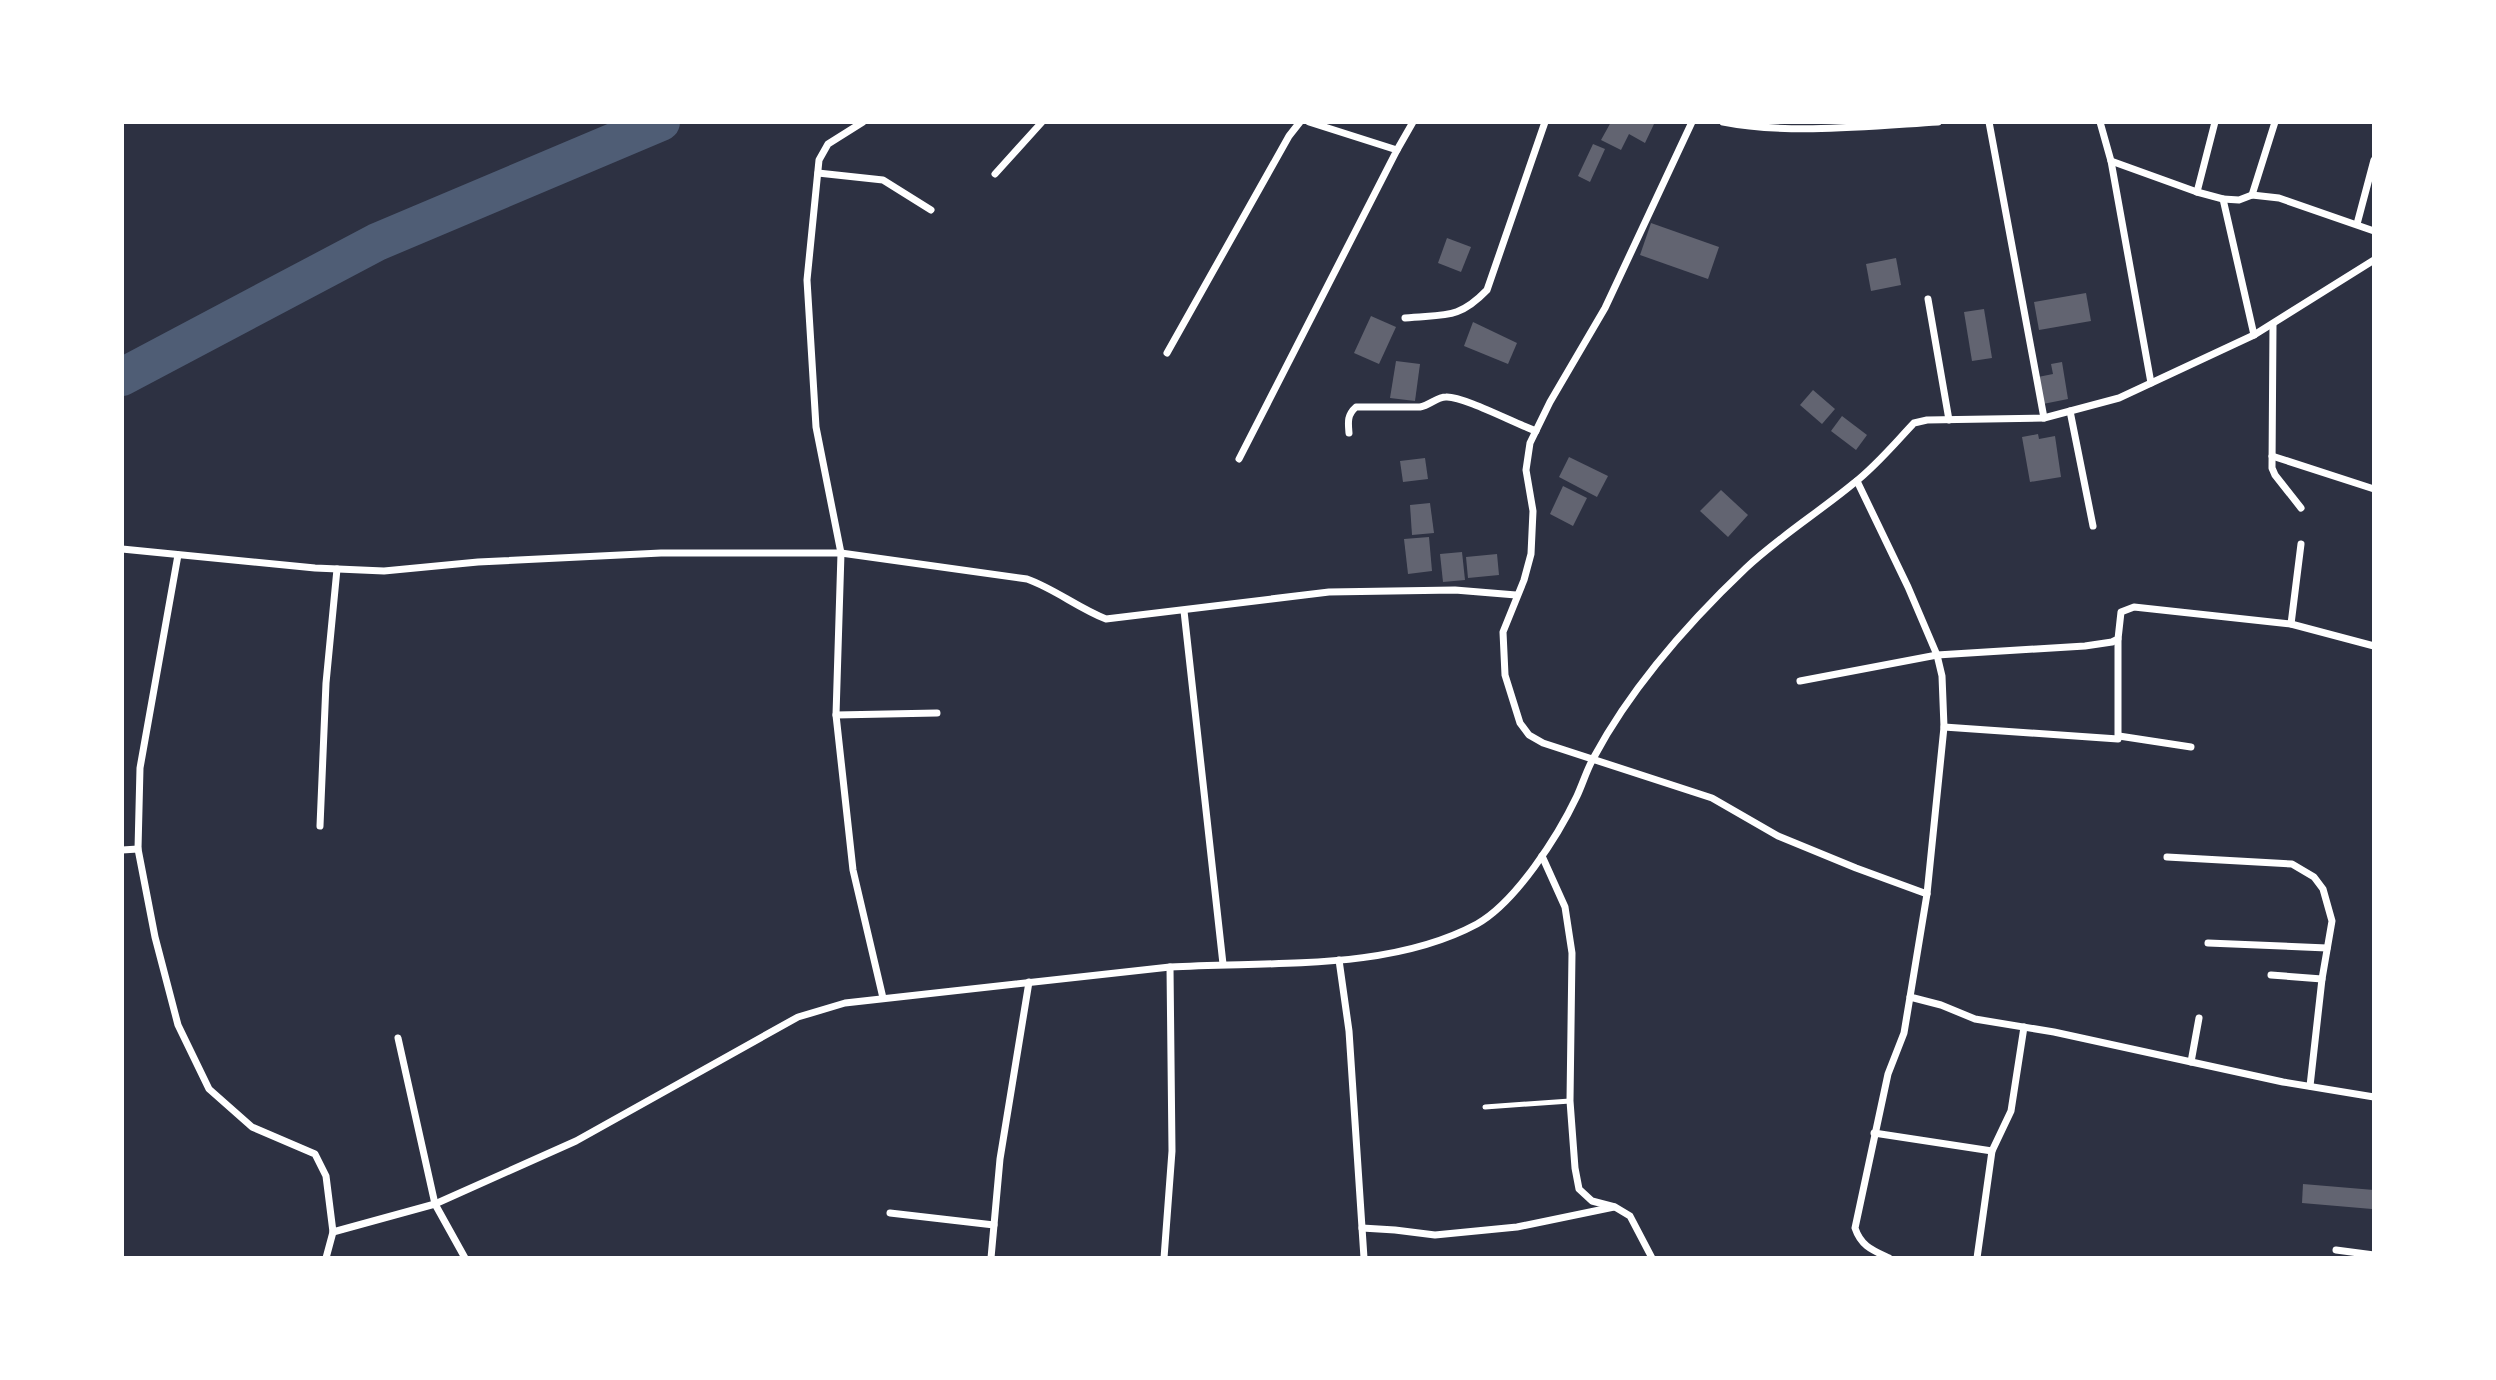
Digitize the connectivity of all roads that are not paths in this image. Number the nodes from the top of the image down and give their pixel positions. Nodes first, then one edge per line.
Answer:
1 (863, 122) edge
2 (1042, 122) edge
3 (1300, 122) edge
4 (1309, 122) edge
5 (1413, 122) edge
6 (1545, 122) edge
7 (1692, 122) edge
8 (1723, 122) edge
9 (1938, 122) edge
10 (1989, 122) edge
11 (2100, 122) edge
12 (2215, 122) edge
13 (2274, 122) edge
14 (1397, 150) junction
15 (2374, 160) edge
16 (2112, 161) junction
17 (818, 173) junction
18 (995, 174) dead end
19 (2197, 192) junction
20 (2252, 195) junction
21 (2223, 199) junction
22 (931, 210) dead end
23 (2357, 224) junction
24 (2374, 231) edge
25 (2374, 260) edge
26 (1928, 299) dead end
27 (1405, 318) dead end
28 (2273, 324) junction
29 (2254, 335) junction
30 (1167, 353) dead end
31 (2151, 383) junction
32 (2070, 411) junction
33 (2044, 418) junction
34 (1949, 420) junction
35 (1536, 431) junction
36 (1349, 433) dead end
37 (2273, 456) junction
38 (1239, 459) dead end
39 (1857, 481) junction
40 (2374, 489) edge
41 (2301, 508) dead end
42 (2093, 526) dead end
43 (2301, 544) dead end
44 (122, 548) edge
45 (841, 553) junction
46 (177, 555) junction
47 (337, 569) junction
48 (1516, 595) junction
49 (1184, 611) junction
50 (2291, 624) junction
51 (2118, 639) junction
52 (2374, 646) edge
53 (1937, 655) junction
54 (1800, 681) dead end
55 (937, 713) dead end
56 (835, 715) junction
57 (1944, 727) junction
58 (2119, 736) junction
59 (2191, 747) dead end
60 (1593, 758) junction
61 (320, 826) dead end
62 (138, 849) junction
63 (122, 850) edge
64 (1542, 856) junction
65 (2167, 857) dead end
66 (1927, 894) junction
67 (2208, 943) dead end
68 (2327, 948) junction
69 (1339, 960) junction
70 (1223, 964) junction
71 (1170, 967) junction
72 (2270, 975) dead end
73 (2322, 979) junction
74 (1029, 982) junction
75 (1910, 997) junction
76 (883, 998) junction
77 (2199, 1018) dead end
78 (2024, 1027) junction
79 (398, 1038) dead end
80 (2191, 1062) junction
81 (2309, 1086) junction
82 (2374, 1097) edge
83 (1570, 1101) junction
84 (1485, 1107) dead end
85 (1874, 1133) junction
86 (1992, 1151) junction
87 (435, 1204) junction
88 (1615, 1207) junction
89 (890, 1213) dead end
90 (994, 1225) junction
91 (1362, 1228) junction
92 (333, 1232) junction
93 (2336, 1250) dead end
94 (2374, 1255) edge
95 (326, 1258) edge
96 (465, 1258) edge
97 (991, 1258) edge
98 (1164, 1258) edge
99 (1364, 1258) edge
100 (1652, 1258) edge
101 (1889, 1258) edge
102 (1978, 1258) edge

1 - 17 street
2 - 18 street
3 - 30 street
4 - 14 street
5 - 14 street
6 - 27 street
7 - 35 street
8 - 9 street
10 - 33 street
11 - 16 street
12 - 19 street
13 - 20 street
14 - 38 street
15 - 23 street
16 - 19 street
16 - 31 street
17 - 22 street
17 - 45 street
19 - 21 street
20 - 21 street
20 - 23 street
21 - 29 street
23 - 24 street
25 - 28 street
26 - 34 street
28 - 29 street
28 - 37 street
29 - 31 street
31 - 32 street
32 - 33 street
32 - 42 street
33 - 34 street
34 - 39 street
35 - 36 street
35 - 48 street
37 - 40 street
37 - 41 street
39 - 53 street
39 - 60 street
43 - 50 street
44 - 46 street
45 - 47 street
45 - 49 street
45 - 56 street
46 - 47 street
46 - 62 street
47 - 61 street
48 - 49 street
48 - 60 street
49 - 70 street
50 - 51 street
50 - 52 street
51 - 53 street
51 - 58 street
53 - 54 street
53 - 57 street
55 - 56 street
56 - 76 street
57 - 58 street
57 - 66 street
58 - 59 street
60 - 64 street
60 - 66 street
62 - 63 street
62 - 92 street
64 - 69 street
64 - 83 street
65 - 68 street
66 - 75 street
67 - 68 street
68 - 73 street
69 - 70 street
69 - 91 street
70 - 71 street
71 - 74 street
71 - 98 street
72 - 73 street
73 - 81 street
74 - 76 street
74 - 90 street
75 - 78 street
75 - 85 street
76 - 87 street
77 - 80 street
78 - 80 street
78 - 86 street
79 - 87 street
80 - 81 street
81 - 82 street
83 - 84 lane
83 - 88 street
85 - 86 street
85 - 101 street
86 - 102 street
87 - 92 street
87 - 96 street
88 - 91 street
88 - 100 street
89 - 90 street
90 - 97 street
91 - 99 street
92 - 95 street
93 - 94 street

